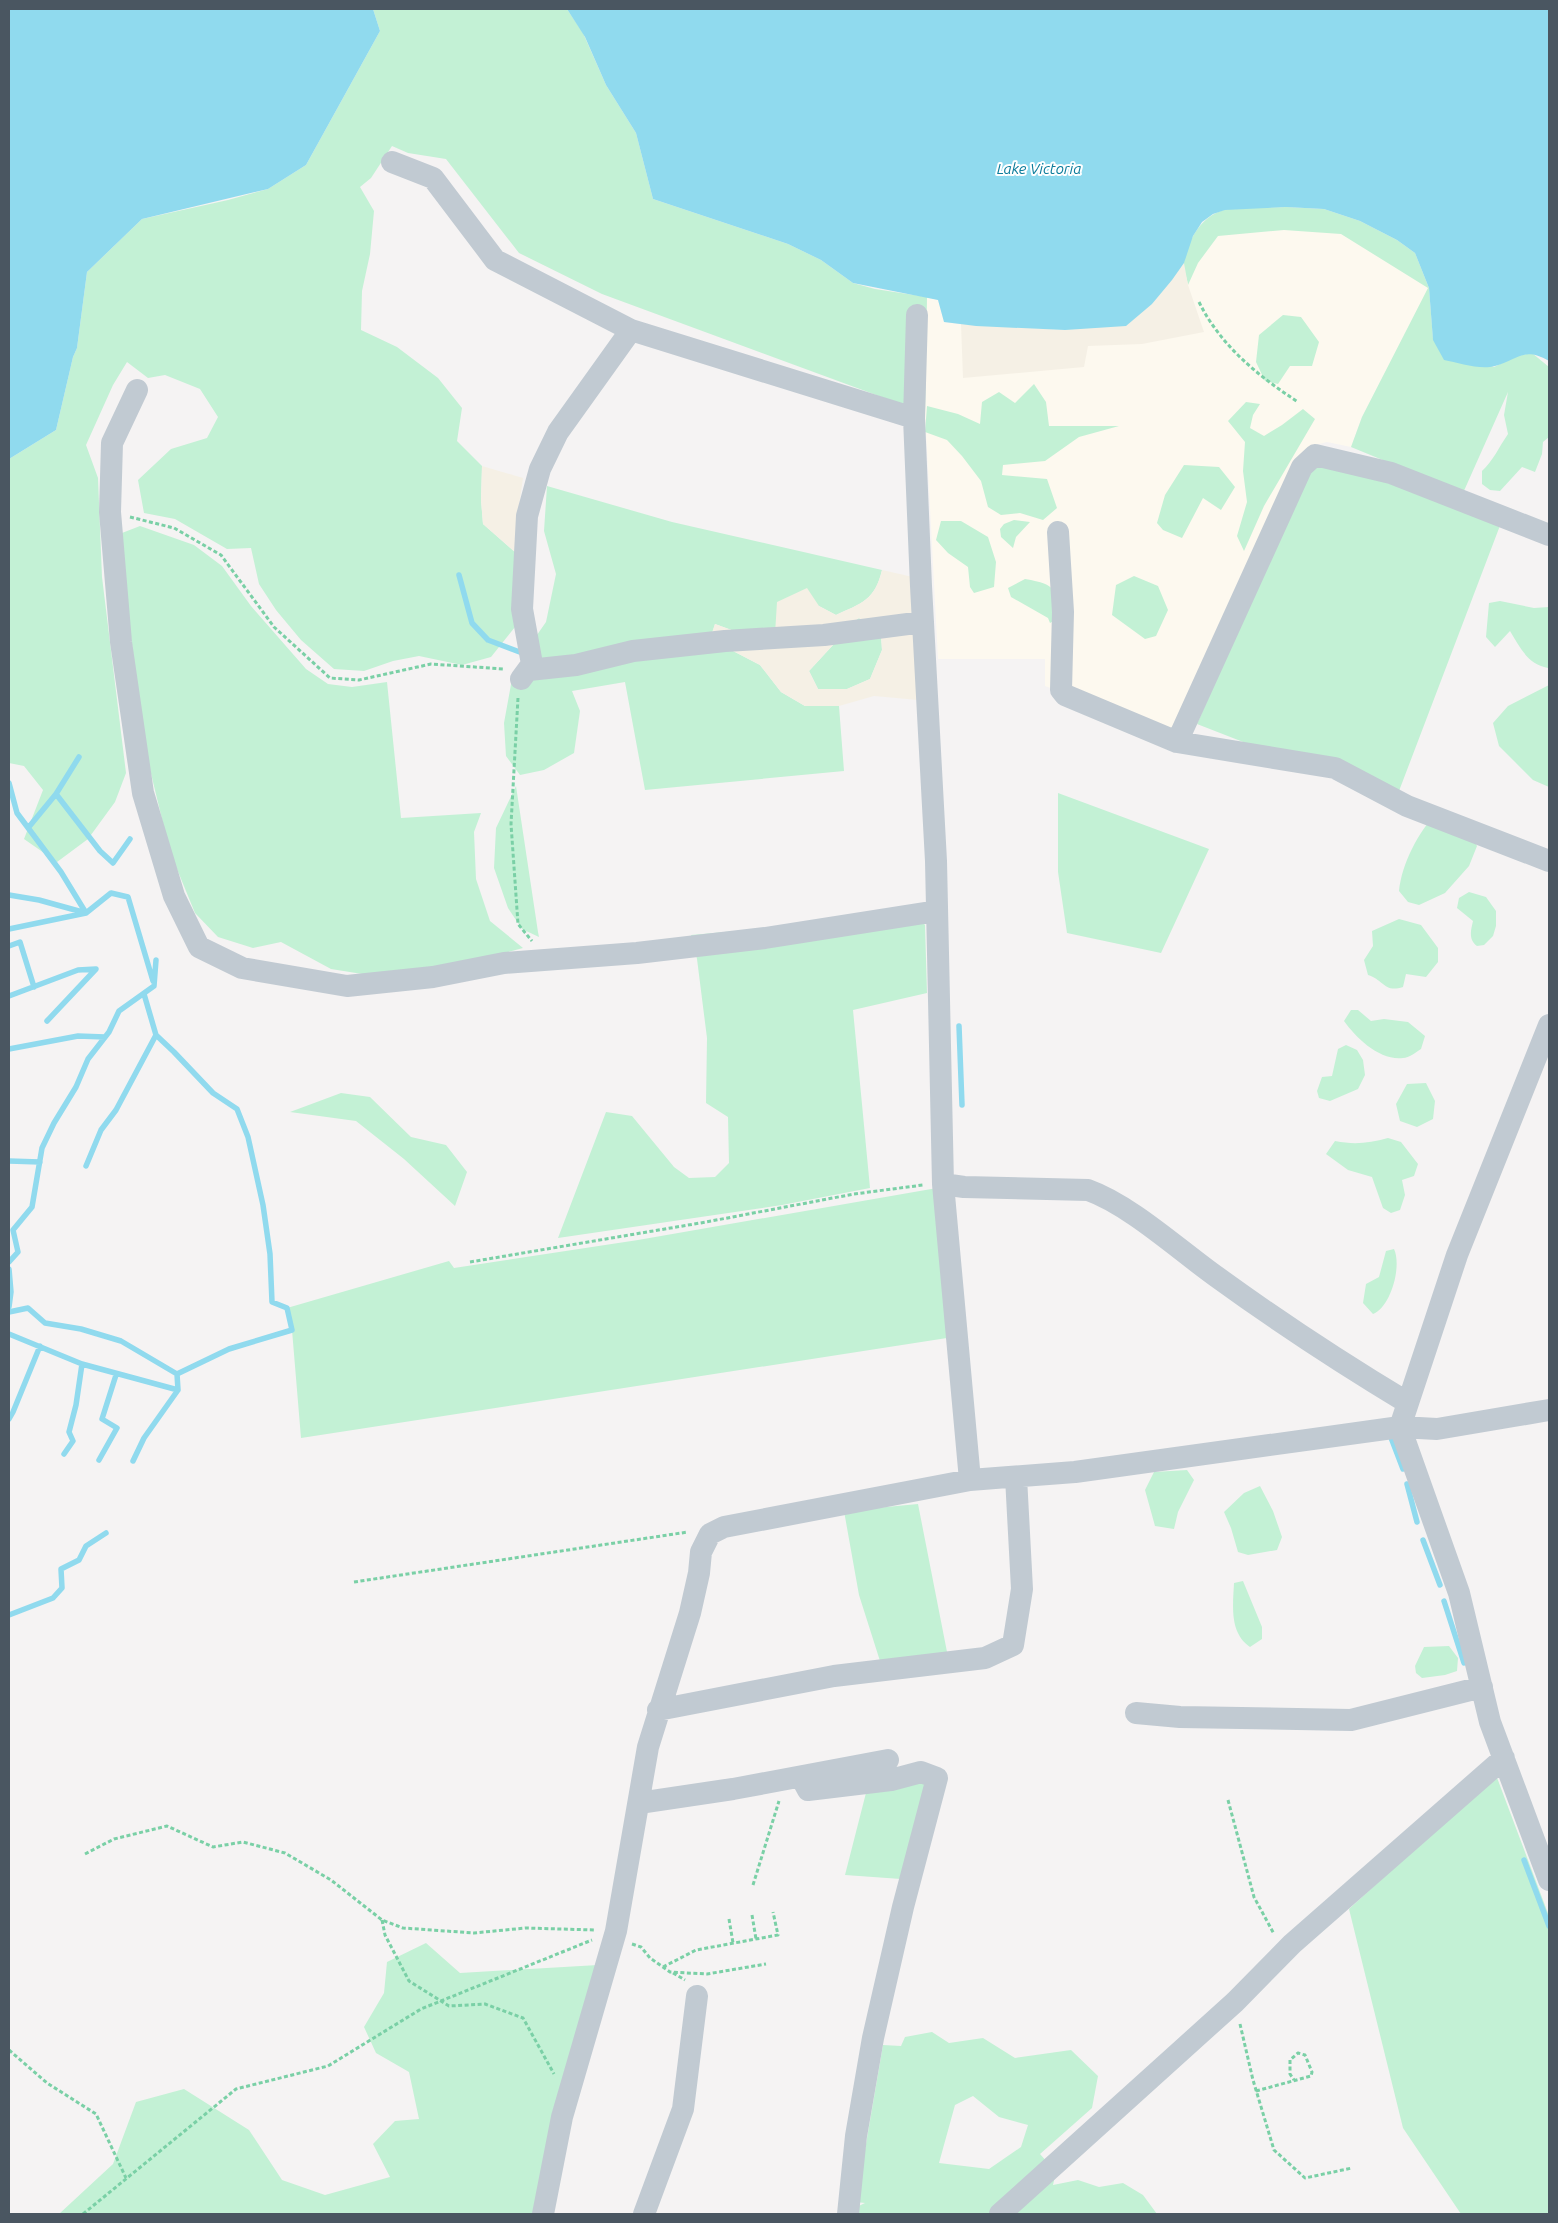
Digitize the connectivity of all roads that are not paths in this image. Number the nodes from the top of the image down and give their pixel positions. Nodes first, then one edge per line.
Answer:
1 (392, 162) dead end
2 (917, 315) dead end
3 (631, 330) junction
4 (137, 390) dead end
5 (914, 418) junction
6 (1058, 532) dead end
7 (1549, 535) edge
8 (923, 622) junction
9 (1178, 742) junction
10 (1549, 861) edge
11 (937, 911) junction
12 (1549, 1025) edge
13 (943, 1184) junction
14 (1408, 1403) junction
15 (1549, 1410) edge
16 (1400, 1426) junction
17 (1016, 1477) junction
18 (970, 1480) junction
19 (1482, 1687) junction
20 (658, 1710) junction
21 (1136, 1713) dead end
22 (1504, 1758) junction
23 (888, 1760) dead end
24 (804, 1783) junction
25 (639, 1802) junction
26 (1549, 1880) edge
27 (697, 1996) dead end
28 (544, 2214) edge
29 (644, 2214) edge
30 (848, 2214) edge
31 (1000, 2214) edge

1 - 3 street
2 - 5 street
3 - 5 street
3 - 8 street
4 - 11 street
5 - 8 street
6 - 9 street
7 - 9 street
8 - 11 street
9 - 10 street
11 - 13 street
12 - 14 street
13 - 14 street
13 - 18 street
14 - 16 street
15 - 16 street
16 - 17 street
16 - 19 street
17 - 18 street
17 - 20 street
18 - 20 street
19 - 21 street
19 - 22 street
20 - 25 street
22 - 26 street
22 - 31 street
23 - 24 street
24 - 25 street
24 - 30 street
25 - 28 street
27 - 29 street

